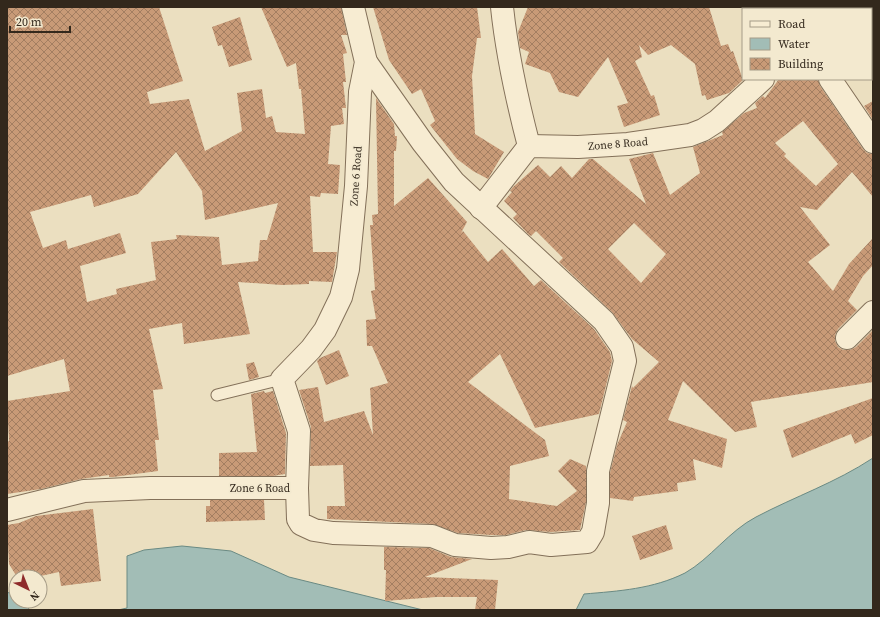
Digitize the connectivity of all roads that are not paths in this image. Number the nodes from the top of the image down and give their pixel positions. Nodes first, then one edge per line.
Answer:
1 (353, 7) edge
2 (502, 7) edge
3 (366, 62) junction
4 (762, 80) edge
5 (831, 80) edge
6 (873, 142) edge
7 (529, 146) junction
8 (481, 208) junction
9 (873, 312) edge
10 (847, 338) dead end
11 (282, 379) junction
12 (218, 395) dead end
13 (297, 488) junction
14 (7, 510) edge

1 - 3 street, Zone 6 Road
2 - 7 street
3 - 8 street
3 - 11 street, Zone 6 Road
4 - 7 street, Zone 8 Road
5 - 6 street
7 - 8 street
8 - 13 street
9 - 10 street
11 - 12 lane
11 - 13 street, Zone 6 Road
13 - 14 street, Zone 6 Road

